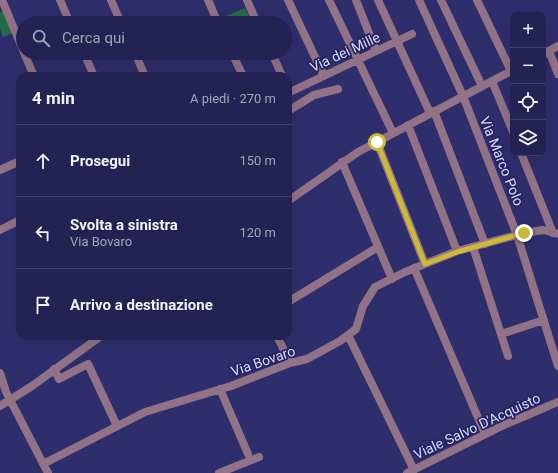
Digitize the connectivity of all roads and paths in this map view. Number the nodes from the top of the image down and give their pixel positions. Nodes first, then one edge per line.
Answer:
1 (2, 0) edge
2 (60, 0) edge
3 (111, 0) edge
4 (208, 0) edge
5 (247, 0) edge
6 (288, 0) edge
7 (329, 0) edge
8 (356, 0) edge
9 (378, 0) edge
10 (419, 0) edge
11 (441, 0) edge
12 (477, 0) edge
13 (67, 16) edge
14 (118, 16) edge
15 (215, 16) edge
16 (254, 16) edge
17 (16, 33) edge
18 (412, 34) dead end
19 (396, 42) junction
20 (558, 46) edge
21 (376, 51) junction
22 (546, 52) edge
23 (27, 60) edge
24 (87, 60) edge
25 (138, 60) edge
26 (235, 60) edge
27 (275, 60) edge
28 (357, 60) junction
29 (510, 66) edge
30 (510, 71) edge
31 (32, 72) edge
32 (92, 72) edge
33 (143, 72) edge
34 (241, 72) edge
35 (280, 72) edge
36 (558, 74) edge
37 (324, 76) junction
38 (492, 81) junction
39 (482, 86) junction
40 (338, 89) dead end
41 (292, 90) edge
42 (462, 96) junction
43 (292, 109) edge
44 (432, 112) junction
45 (408, 125) junction
46 (510, 125) edge
47 (393, 133) junction
48 (377, 142) junction
49 (522, 156) edge
50 (342, 162) junction
51 (16, 164) edge
52 (0, 170) edge
53 (292, 197) edge
54 (16, 222) edge
55 (0, 230) edge
56 (556, 233) edge
57 (518, 235) junction
58 (485, 244) junction
59 (378, 247) junction
60 (473, 247) junction
61 (457, 252) junction
62 (425, 264) junction
63 (414, 268) junction
64 (392, 279) junction
65 (292, 300) edge
66 (544, 320) junction
67 (501, 334) junction
68 (348, 335) junction
69 (95, 340) edge
70 (279, 340) edge
71 (508, 356) dead end
72 (290, 363) junction
73 (558, 366) edge
74 (54, 369) junction
75 (0, 373) edge
76 (220, 389) junction
77 (11, 400) junction
78 (558, 402) edge
79 (0, 406) edge
80 (117, 426) junction
81 (485, 434) junction
82 (248, 454) dead end
83 (259, 457) dead end
84 (43, 464) junction
85 (410, 471) edge
86 (48, 473) edge
87 (219, 473) edge

1 - 17 street
2 - 13 street
3 - 14 street
4 - 15 street
5 - 16 street
6 - 37 street
7 - 28 street
8 - 21 street
9 - 19 street
10 - 42 street, Via Marco Polo
11 - 39 street
12 - 29 street
18 - 19 street, Via dei Mille
19 - 21 street, Via dei Mille
19 - 44 street
20 - 22 street
21 - 28 street, Via dei Mille
22 - 36 street
23 - 31 street
24 - 32 street
25 - 33 street
26 - 34 street
27 - 35 street
28 - 37 street, Via dei Mille
28 - 47 street
30 - 38 street
37 - 41 street, Via dei Mille
38 - 39 street
38 - 46 street
39 - 42 street
40 - 43 street
42 - 44 street
42 - 57 street, Via Marco Polo
44 - 45 street
44 - 58 street
45 - 47 street
45 - 61 street
47 - 48 street
48 - 50 street
48 - 62 street
49 - 56 street
50 - 53 street
50 - 59 street
51 - 52 street
54 - 55 street
56 - 57 street, Via Bovaro
57 - 58 street, Via Bovaro
57 - 66 street, Via Marco Polo
58 - 60 street, Via Bovaro
59 - 64 street
59 - 65 street
60 - 61 street, Via Bovaro
60 - 67 street
61 - 62 street, Via Bovaro
62 - 63 street, Via Bovaro
63 - 64 street, Via Bovaro
63 - 81 street
64 - 68 street, Via Bovaro
66 - 67 street
66 - 73 street, Via Marco Polo
67 - 71 street
68 - 72 street, Via Bovaro
68 - 85 street
69 - 74 street
70 - 72 street
72 - 76 street, Via Bovaro
74 - 77 street
74 - 80 street
75 - 77 street
76 - 80 street, Via Bovaro
76 - 82 street
77 - 79 street
77 - 84 street
78 - 81 street, Viale Salvo D'Acquisto
80 - 84 street, Via Bovaro
81 - 85 street, Viale Salvo D'Acquisto
83 - 87 street
84 - 86 street

